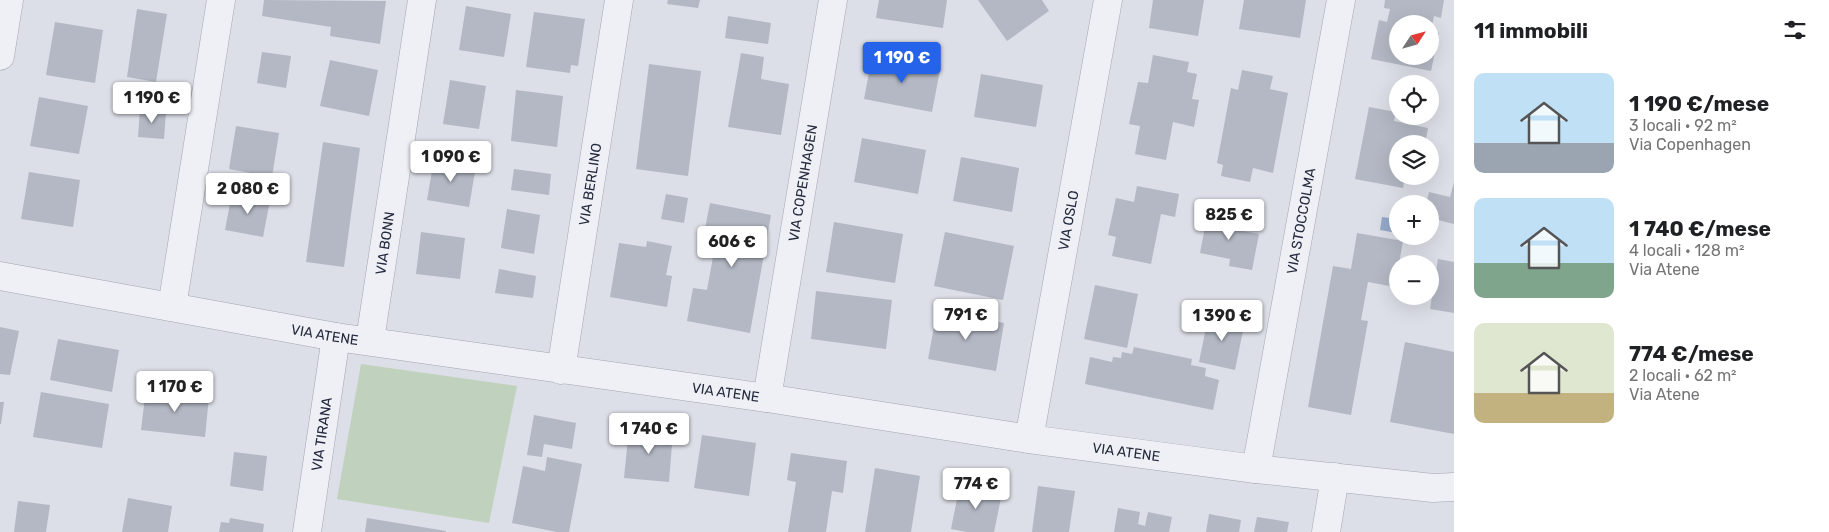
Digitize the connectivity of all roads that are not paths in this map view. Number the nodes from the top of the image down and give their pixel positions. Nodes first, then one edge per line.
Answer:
1 (9, 0) edge
2 (221, 0) edge
3 (422, 0) edge
4 (619, 0) edge
5 (833, 0) edge
6 (1108, 0) edge
7 (1341, 0) edge
8 (0, 56) edge
9 (0, 276) edge
10 (172, 307) junction
11 (336, 337) junction
12 (370, 340) junction
13 (561, 370) junction
14 (767, 398) junction
15 (1029, 439) junction
16 (1256, 469) junction
17 (1334, 477) junction
18 (1454, 487) edge
19 (307, 532) edge
20 (1326, 532) edge

1 - 8 street
2 - 10 street
3 - 12 street, VIA BONN
4 - 13 street, VIA BERLINO
5 - 14 street, VIA COPENHAGEN
6 - 15 street, VIA OSLO
7 - 16 street, VIA STOCCOLMA
9 - 10 street, VIA ATENE
10 - 11 street, VIA ATENE
11 - 12 street, VIA ATENE
11 - 19 street, VIA TIRANA
12 - 13 street, VIA ATENE
13 - 14 street, VIA ATENE
14 - 15 street, VIA ATENE
15 - 16 street, VIA ATENE
16 - 17 street, VIA ATENE
17 - 18 street, VIA ATENE
17 - 20 street

